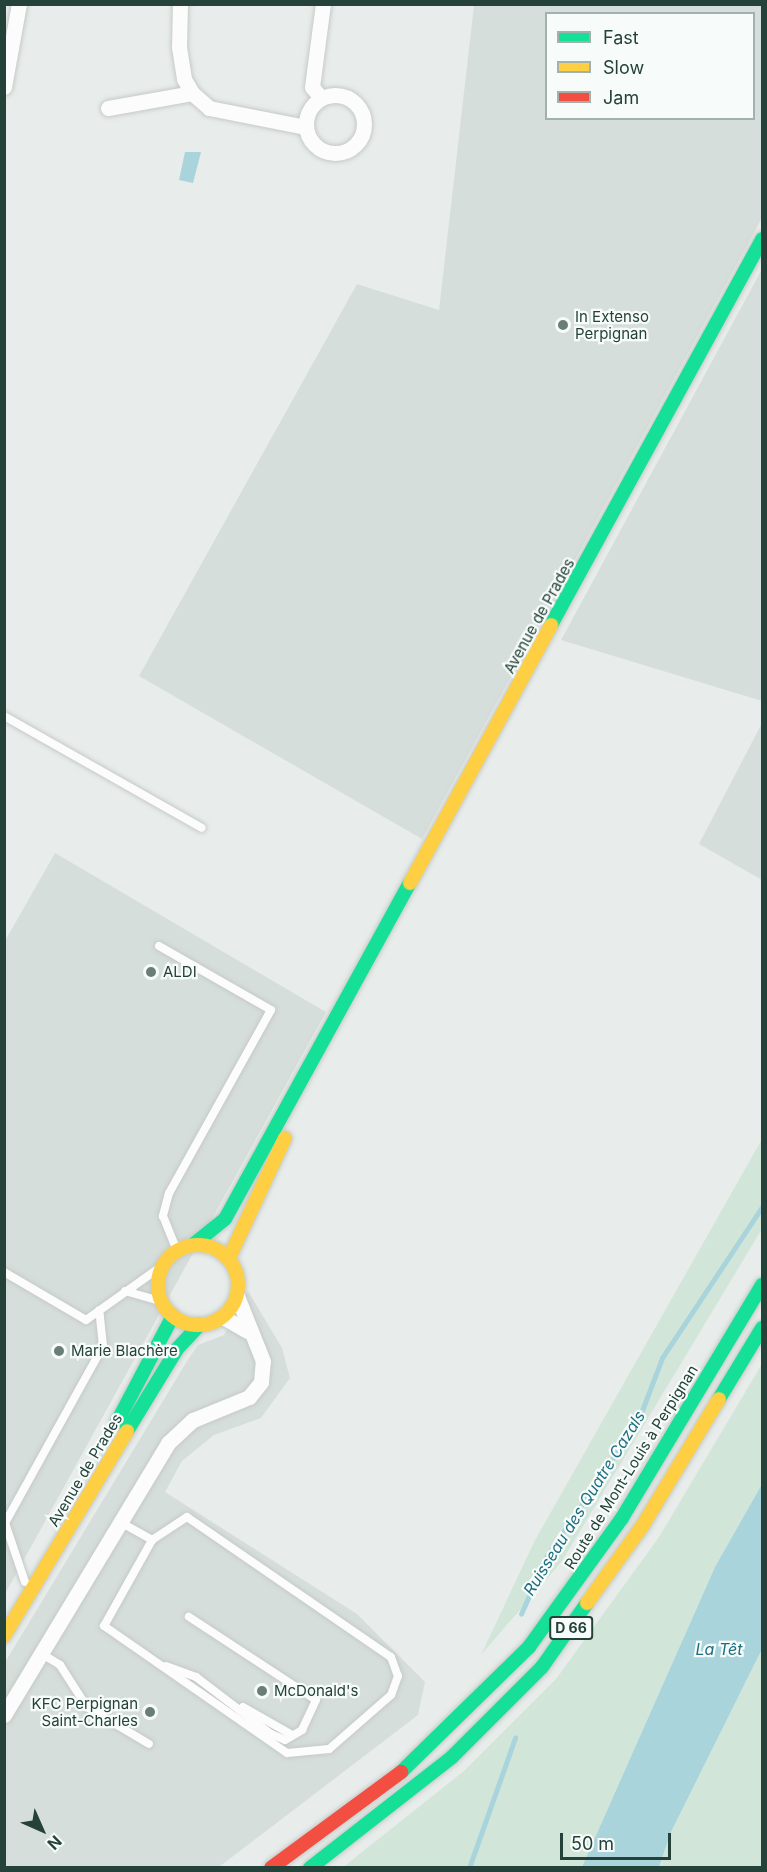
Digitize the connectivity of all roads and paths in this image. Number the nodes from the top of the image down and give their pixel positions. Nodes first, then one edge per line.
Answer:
1 (19, 4) edge
2 (180, 4) edge
3 (323, 4) edge
4 (4, 87) edge
5 (192, 93) junction
6 (321, 98) junction
7 (108, 108) dead end
8 (306, 127) junction
9 (762, 239) edge
10 (4, 716) edge
11 (202, 828) dead end
12 (159, 946) dead end
13 (344, 1009) junction
14 (194, 1244) junction
15 (177, 1251) junction
16 (229, 1258) junction
17 (162, 1266) junction
18 (4, 1272) edge
19 (762, 1285) edge
20 (126, 1291) junction
21 (237, 1296) junction
22 (161, 1301) junction
23 (99, 1310) junction
24 (173, 1316) junction
25 (223, 1317) junction
26 (199, 1325) junction
27 (762, 1328) edge
28 (247, 1331) junction
29 (120, 1522) junction
30 (152, 1540) junction
31 (25, 1582) junction
32 (4, 1615) edge
33 (189, 1617) dead end
34 (4, 1636) edge
35 (42, 1654) junction
36 (162, 1664) junction
37 (4, 1715) edge
38 (149, 1744) dead end
39 (271, 1868) edge
40 (310, 1868) edge

1 - 4 street
2 - 5 street
3 - 6 street
5 - 7 street
5 - 8 street
6 - 8 street
6 - 8 street
9 - 13 main road, Avenue de Prades
10 - 11 lane
12 - 15 lane
13 - 14 main road, Avenue de Prades
13 - 16 main road, Avenue de Prades
14 - 15 main road
14 - 16 main road
15 - 17 main road
16 - 21 main road
17 - 20 lane
17 - 22 main road
18 - 23 lane
19 - 39 main road, Route de Mont-Louis à Perpignan / D 66
20 - 22 lane
20 - 23 lane
21 - 25 main road
21 - 28 street
22 - 24 main road
23 - 31 lane
24 - 26 main road
24 - 31 main road, Avenue de Prades
25 - 26 main road
25 - 28 street
26 - 34 main road, Avenue de Prades
27 - 40 main road, D 66
28 - 29 street
29 - 30 lane
29 - 35 street
30 - 36 lane
30 - 36 lane
31 - 32 main road, Avenue de Prades
33 - 36 lane
35 - 37 street
35 - 38 lane

